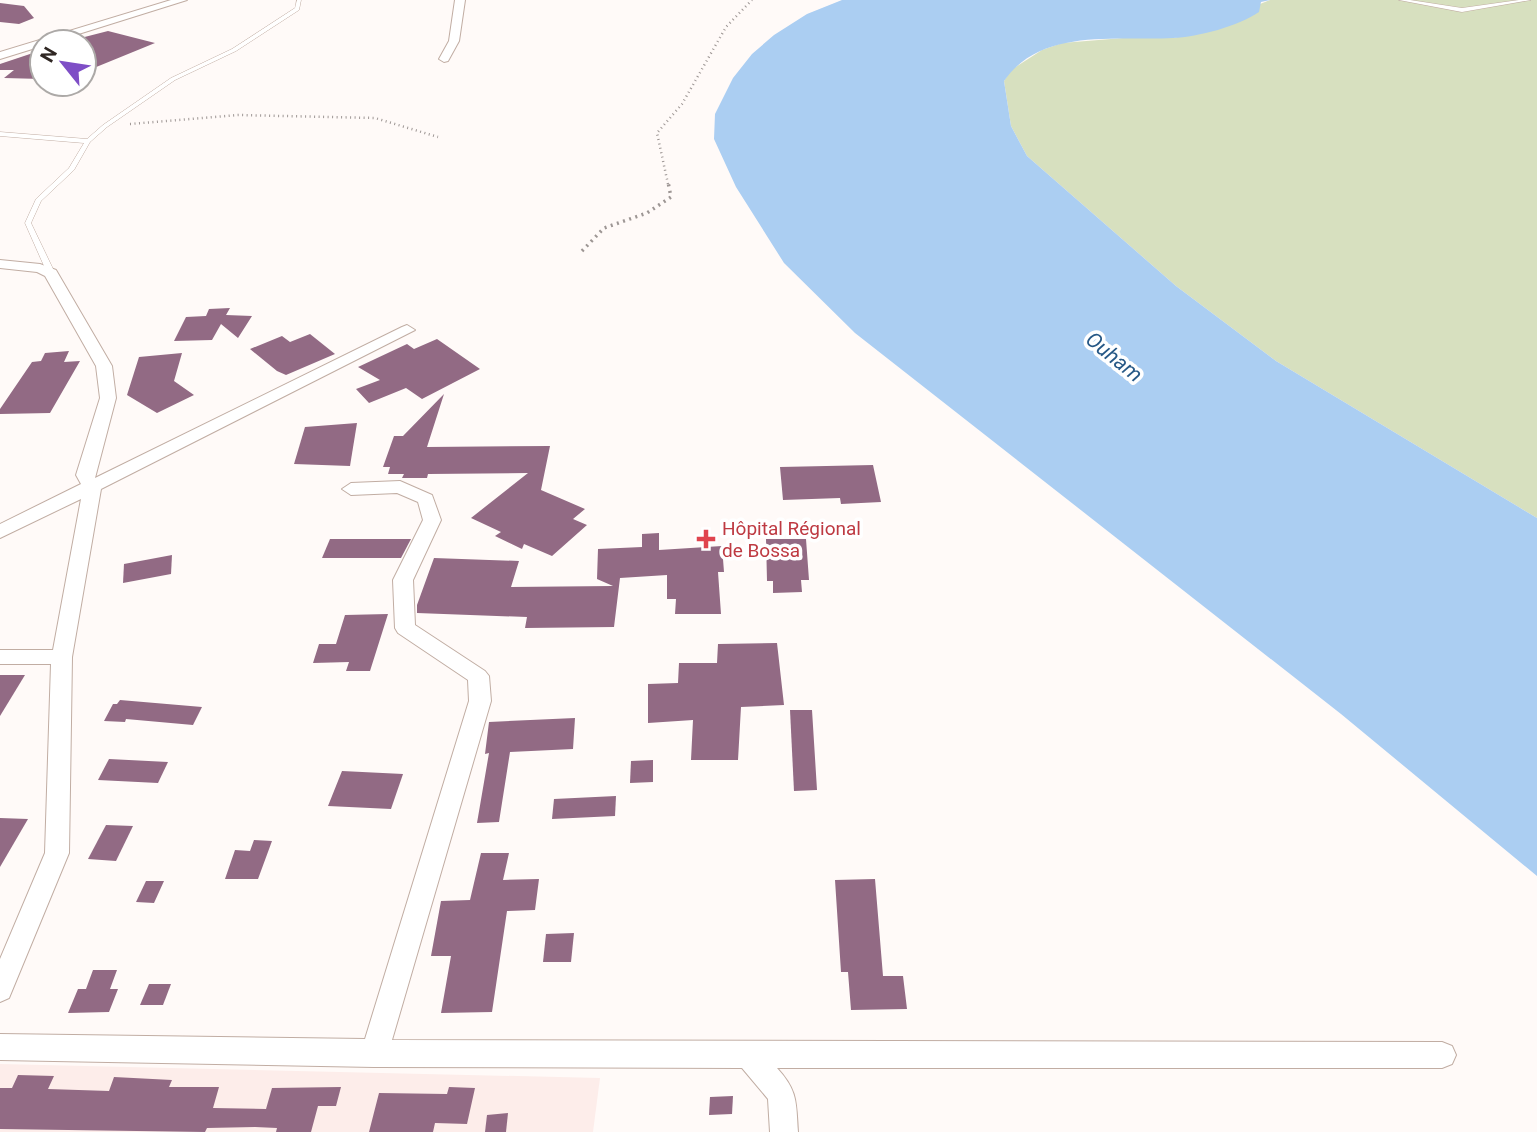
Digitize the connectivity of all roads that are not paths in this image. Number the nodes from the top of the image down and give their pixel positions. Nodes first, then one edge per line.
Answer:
1 (182, 0) edge
2 (299, 0) edge
3 (460, 0) edge
4 (1401, 0) edge
5 (1529, 0) edge
6 (89, 28) edge
7 (28, 46) edge
8 (0, 55) edge
9 (444, 59) dead end
10 (0, 134) edge
11 (88, 141) junction
12 (0, 264) edge
13 (51, 272) junction
14 (407, 330) dead end
15 (92, 488) junction
16 (351, 488) dead end
17 (0, 532) edge
18 (0, 657) edge
19 (62, 657) junction
20 (0, 990) edge
21 (0, 1047) edge
22 (374, 1054) junction
23 (1442, 1055) dead end
24 (750, 1057) junction
25 (783, 1132) edge

1 - 6 street
2 - 11 lane
3 - 9 street
4 - 5 lane
7 - 8 street
10 - 11 lane
11 - 13 lane
12 - 13 street
13 - 15 street
14 - 15 street
15 - 17 street
15 - 19 street
16 - 22 street
18 - 19 street
19 - 20 street
21 - 22 street
22 - 24 street
23 - 24 street
24 - 25 street

